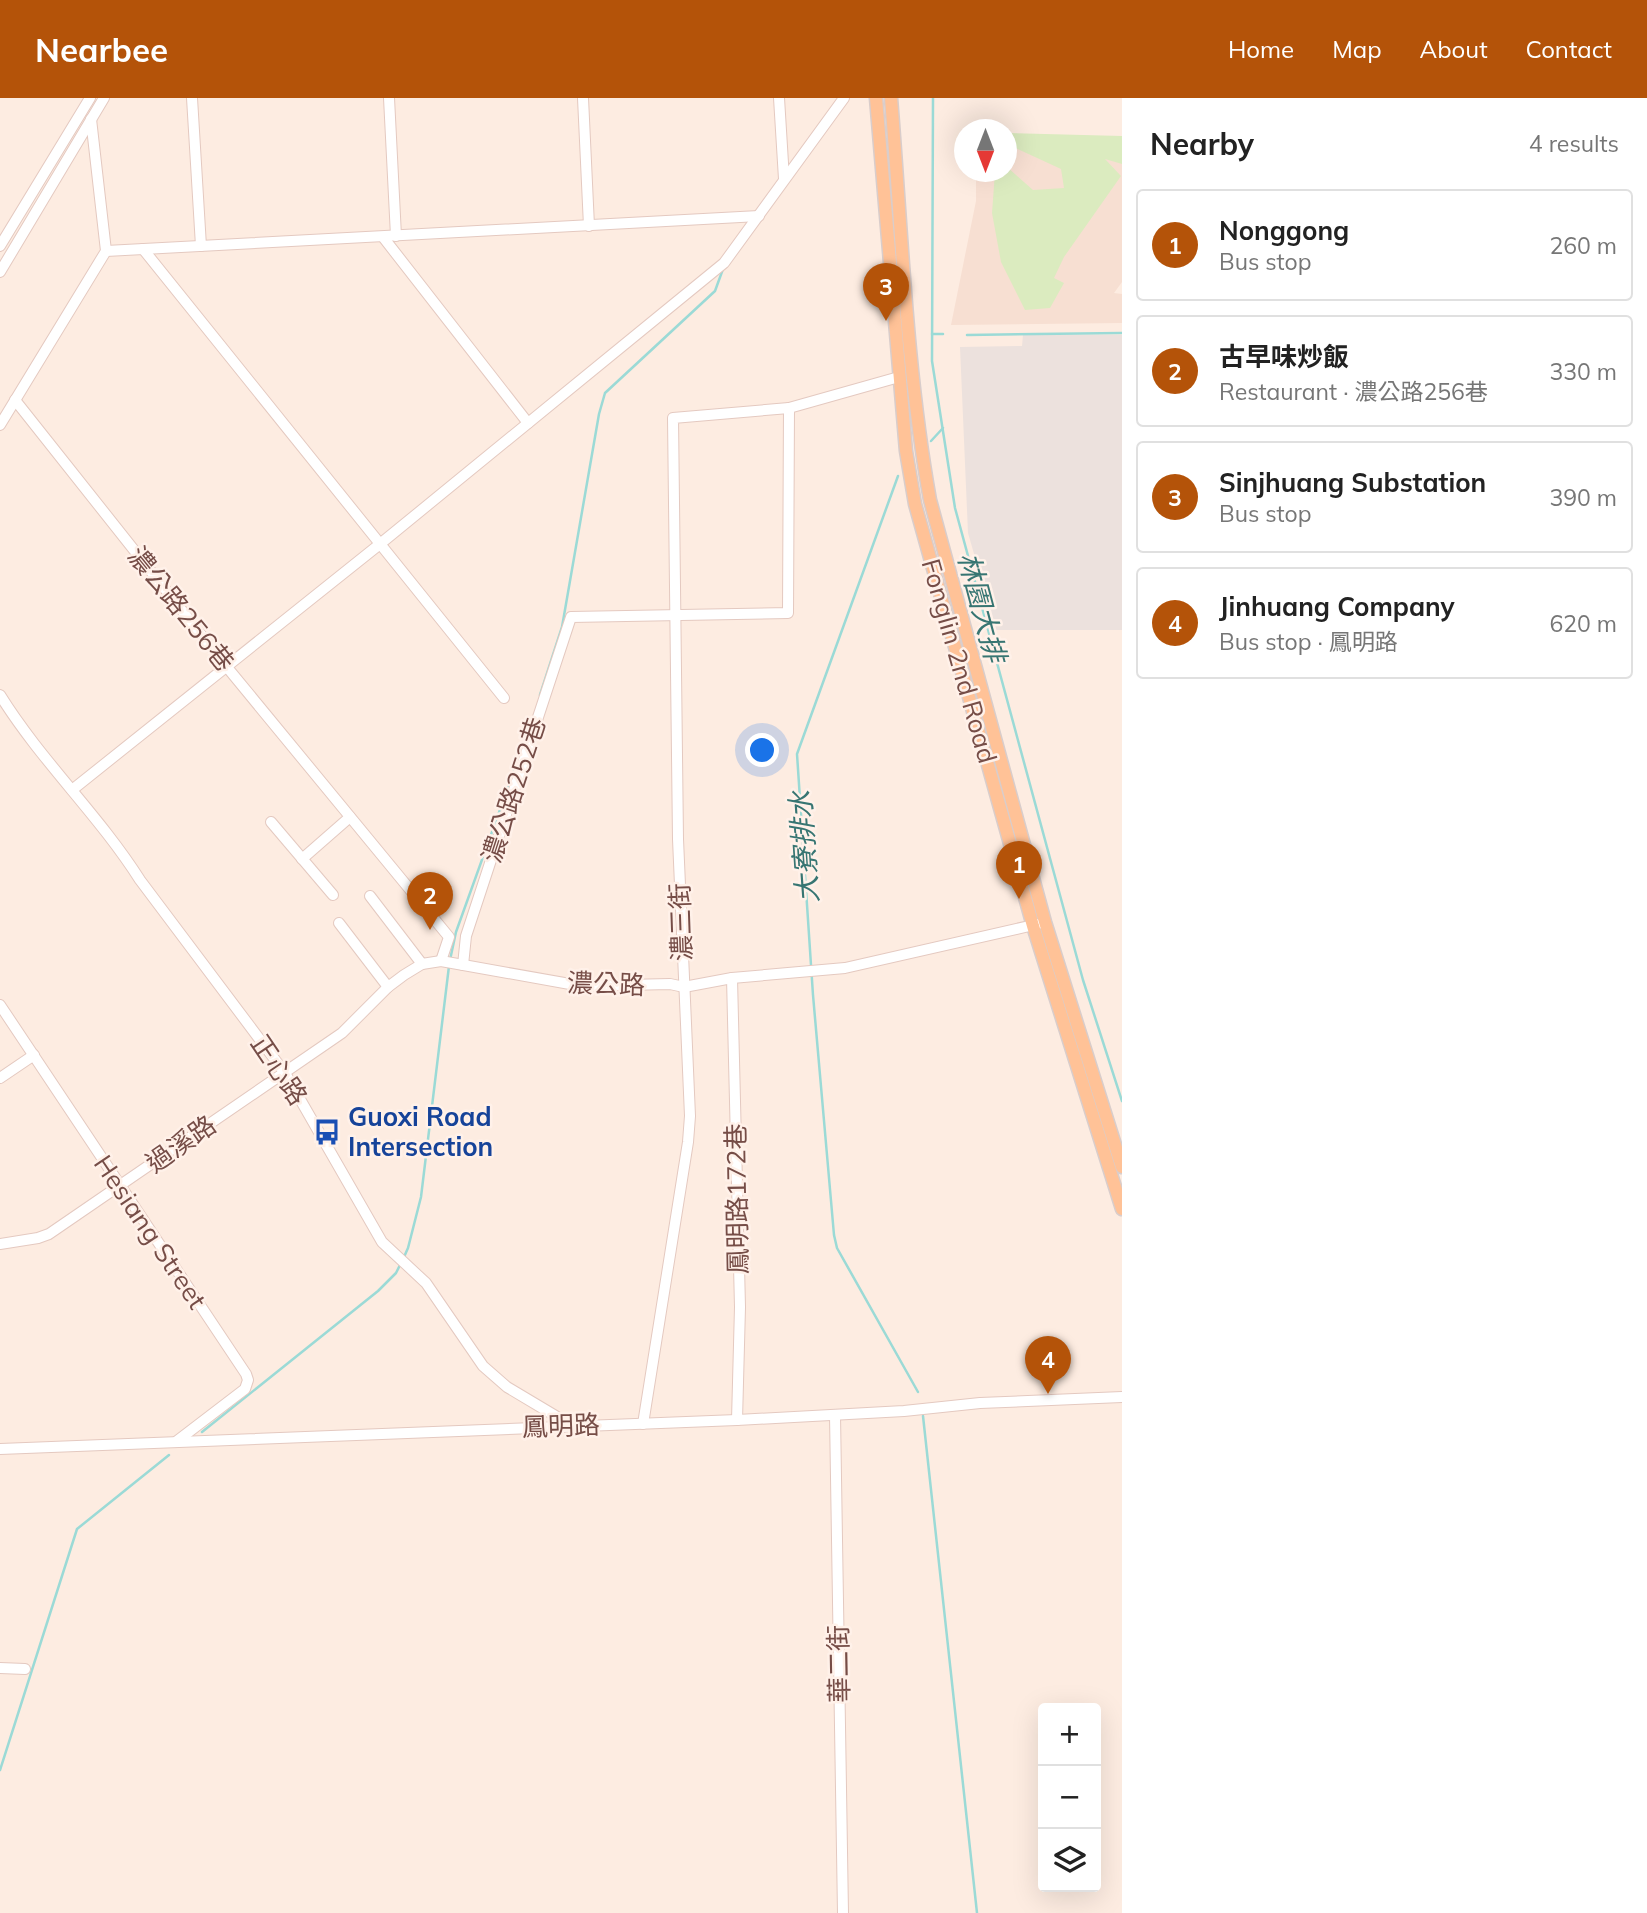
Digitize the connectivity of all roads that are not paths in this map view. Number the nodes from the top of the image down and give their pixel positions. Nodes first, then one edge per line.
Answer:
1 (90, 98) edge
2 (104, 98) edge
3 (192, 98) edge
4 (389, 98) edge
5 (583, 98) edge
6 (779, 98) edge
7 (844, 98) edge
8 (876, 98) edge
9 (891, 98) edge
10 (91, 119) junction
11 (784, 180) junction
12 (760, 216) junction
13 (589, 226) junction
14 (396, 236) junction
15 (383, 237) junction
16 (0, 246) edge
17 (201, 246) junction
18 (143, 249) junction
19 (106, 251) junction
20 (0, 272) edge
21 (899, 377) junction
22 (15, 400) junction
23 (789, 408) junction
24 (528, 424) junction
25 (0, 425) edge
26 (380, 544) junction
27 (674, 615) junction
28 (226, 666) junction
29 (0, 695) edge
30 (504, 698) dead end
31 (72, 790) junction
32 (350, 817) junction
33 (271, 822) dead end
34 (302, 859) junction
35 (333, 895) dead end
36 (370, 896) dead end
37 (339, 923) dead end
38 (1039, 924) junction
39 (451, 963) junction
40 (422, 964) junction
41 (732, 978) junction
42 (388, 987) junction
43 (684, 987) junction
44 (0, 1005) edge
45 (34, 1055) junction
46 (285, 1073) junction
47 (0, 1078) edge
48 (1122, 1167) edge
49 (119, 1186) junction
50 (1122, 1209) edge
51 (0, 1244) edge
52 (1122, 1397) edge
53 (835, 1415) junction
54 (737, 1420) junction
55 (643, 1424) junction
56 (572, 1426) junction
57 (177, 1441) junction
58 (0, 1449) edge
59 (0, 1668) edge
60 (25, 1669) dead end
61 (843, 1913) edge

1 - 16 street
2 - 10 street
3 - 17 street
4 - 14 street
5 - 13 street
6 - 11 street
7 - 11 street
8 - 21 main road, Fonglin 2nd Road
9 - 38 main road, Fonglin 2nd Road
10 - 19 street
10 - 20 street
11 - 12 street
12 - 13 street
12 - 24 street
13 - 14 street
14 - 15 street
15 - 17 street
15 - 24 street
17 - 18 street
18 - 19 street
18 - 26 street
19 - 22 street
21 - 23 street
21 - 38 main road, Fonglin 2nd Road
22 - 25 street
22 - 28 street, 濃公路256巷
23 - 27 street, 濃三街
23 - 27 street
24 - 26 street
26 - 28 street
26 - 30 street
27 - 39 street, 濃公路252巷
27 - 43 street, 濃三街
28 - 31 street
28 - 32 street, 濃公路256巷
29 - 31 street, 正心路
31 - 46 street, 正心路
32 - 34 street
32 - 39 street, 濃公路256巷
33 - 34 street
34 - 35 street
36 - 40 street
37 - 42 street
38 - 41 street, 濃公路
38 - 48 main road, Fonglin 2nd Road
38 - 50 main road, Fonglin 2nd Road
39 - 40 street, 濃公路
39 - 43 street, 濃公路
40 - 42 street, 濃公路
41 - 43 street, 濃公路
41 - 54 street, 鳳明路172巷
42 - 46 street, 濃公路
43 - 55 street, 濃三街
44 - 45 street, Hesiang Street
45 - 47 street
45 - 49 street, Hesiang Street
46 - 49 street, 過溪路
46 - 56 street, 正心路
49 - 51 street, 過溪路
49 - 57 street, Hesiang Street
52 - 53 street, 鳳明路
53 - 54 street, 鳳明路
53 - 61 street, 華二街
54 - 55 street, 鳳明路
55 - 56 street, 鳳明路
56 - 57 street, 鳳明路
57 - 58 street, 鳳明路
59 - 60 street

